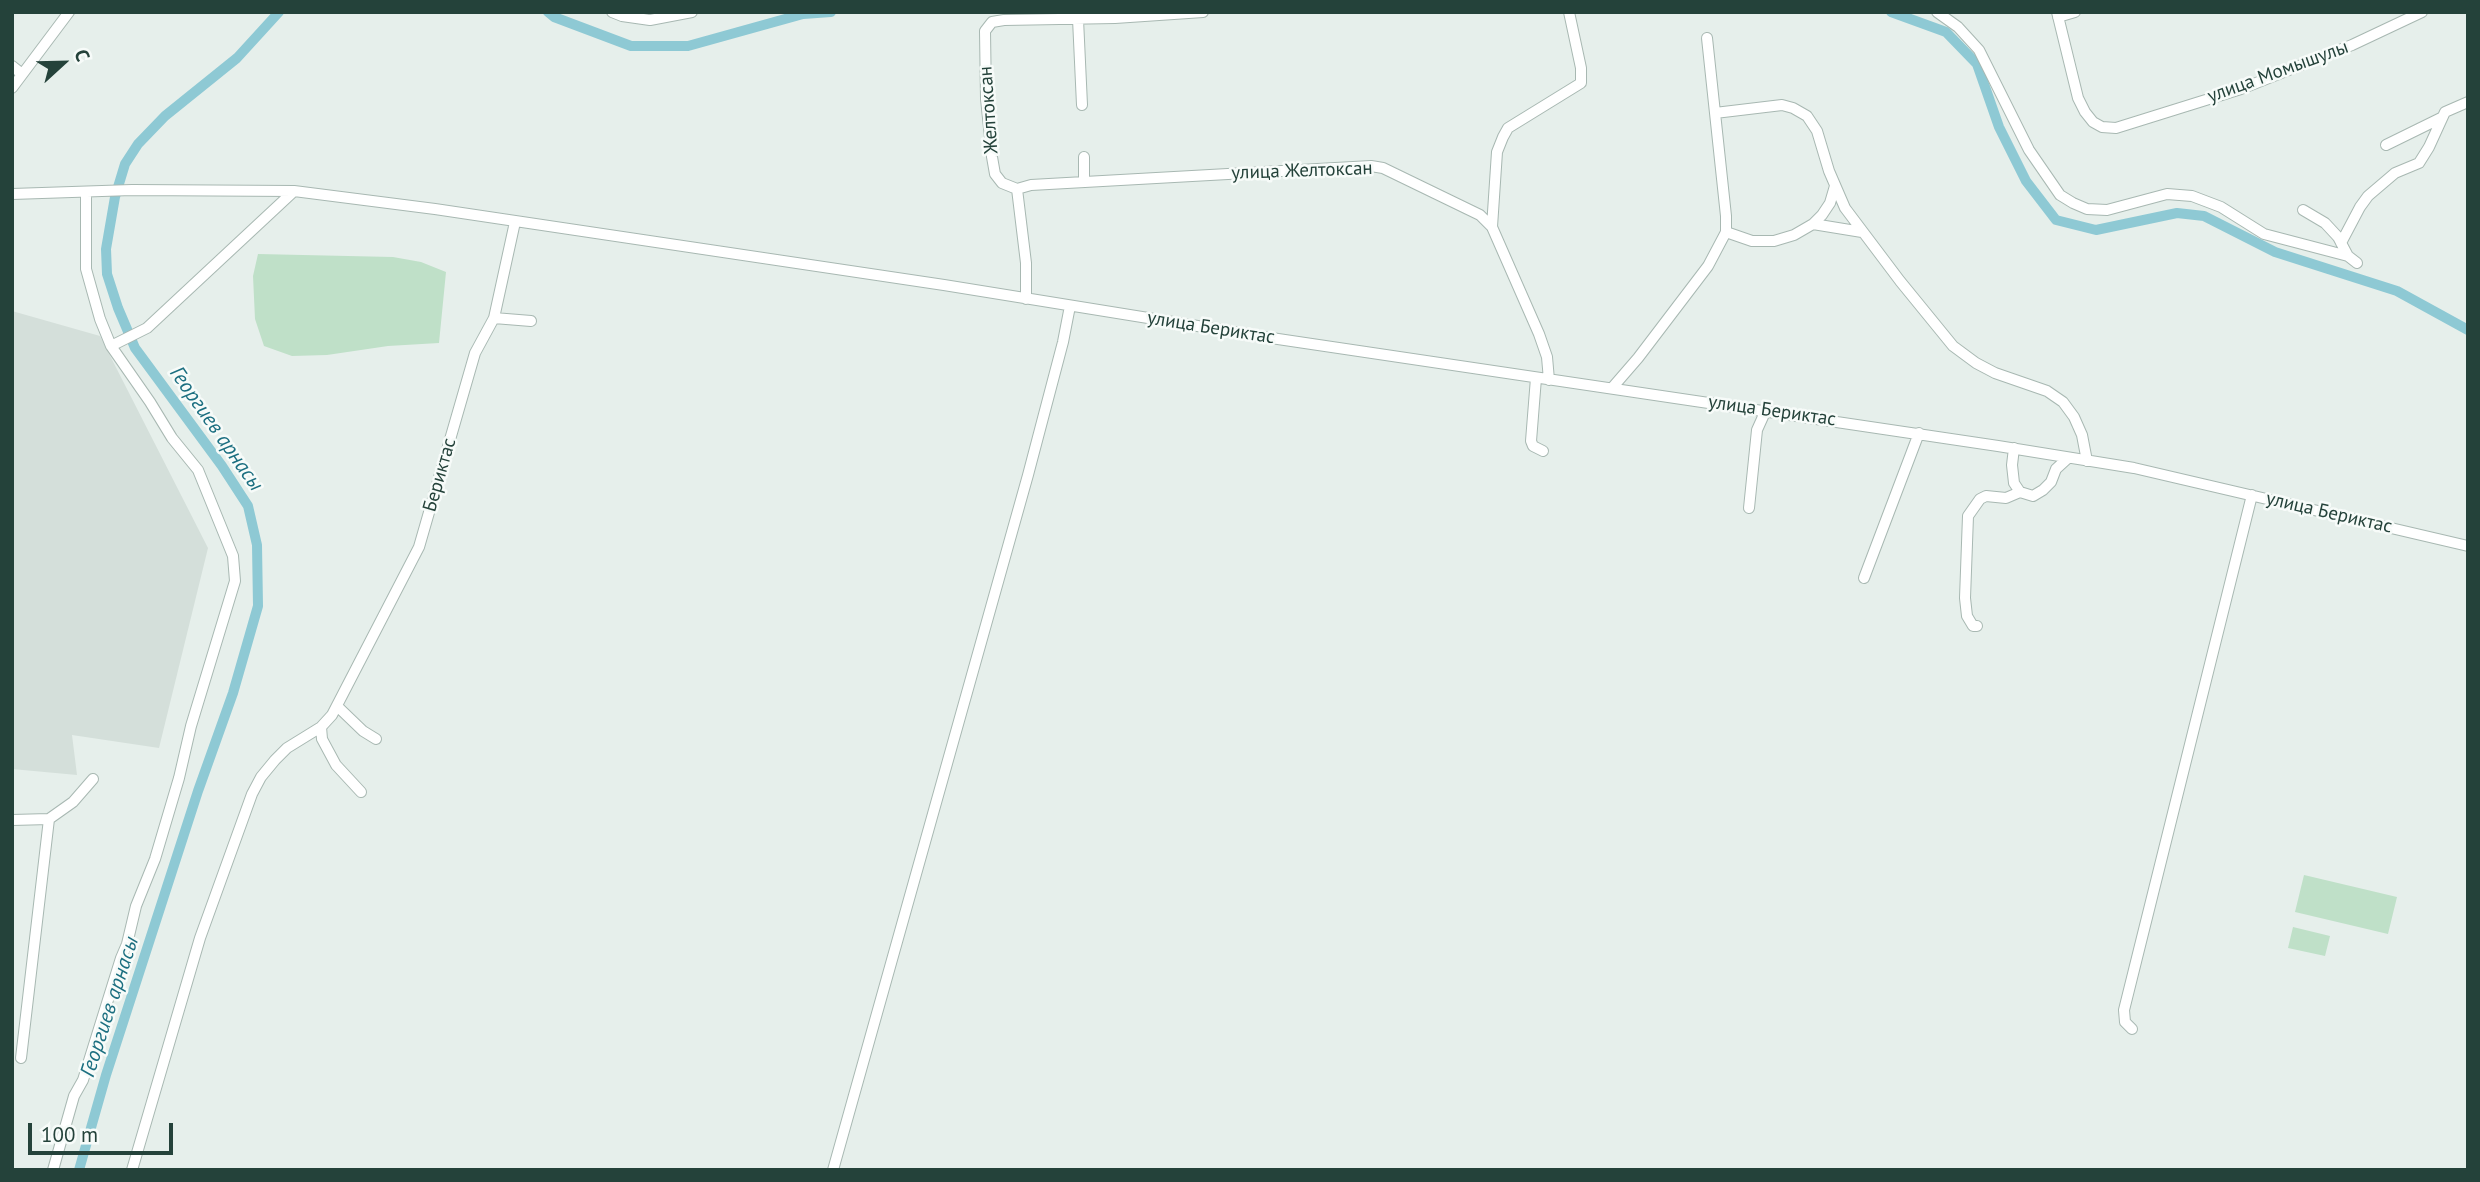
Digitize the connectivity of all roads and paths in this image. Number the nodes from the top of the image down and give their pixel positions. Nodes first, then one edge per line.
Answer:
1 (69, 12) edge
2 (612, 12) edge
3 (692, 12) edge
4 (1203, 12) edge
5 (1569, 12) edge
6 (1937, 12) edge
7 (2076, 12) edge
8 (2422, 12) edge
9 (2058, 15) edge
10 (1078, 19) junction
11 (1707, 38) dead end
12 (12, 66) edge
13 (22, 74) junction
14 (13, 87) edge
15 (2468, 102) edge
16 (1083, 105) dead end
17 (1715, 113) junction
18 (2441, 118) junction
19 (2386, 145) dead end
20 (1084, 157) dead end
21 (1084, 182) junction
22 (1835, 186) junction
23 (1017, 188) junction
24 (294, 191) junction
25 (91, 192) junction
26 (12, 194) edge
27 (2303, 210) dead end
28 (515, 222) junction
29 (1813, 224) junction
30 (1492, 227) junction
31 (1726, 232) junction
32 (1862, 232) junction
33 (2342, 243) junction
34 (1026, 299) junction
35 (1070, 306) junction
36 (494, 318) junction
37 (531, 321) dead end
38 (113, 345) junction
39 (1536, 378) junction
40 (1549, 380) junction
41 (1612, 388) junction
42 (1766, 410) junction
43 (1919, 433) junction
44 (2014, 449) junction
45 (1542, 451) dead end
46 (2068, 458) junction
47 (2087, 461) junction
48 (2020, 492) junction
49 (2252, 495) junction
50 (1749, 509) dead end
51 (2468, 546) edge
52 (1864, 578) dead end
53 (1977, 626) dead end
54 (334, 710) junction
55 (321, 727) junction
56 (376, 738) dead end
57 (93, 779) dead end
58 (361, 792) dead end
59 (49, 819) junction
60 (12, 820) edge
61 (2132, 1029) dead end
62 (21, 1058) dead end
63 (53, 1170) edge
64 (132, 1170) edge
65 (833, 1170) edge

1 - 13 street
2 - 3 street
4 - 10 street
5 - 30 street
6 - 33 street
7 - 9 street
8 - 9 street, улица Момышулы
10 - 16 street
10 - 23 street, Желтоксан
11 - 17 street
12 - 13 street
13 - 14 street
15 - 18 street
17 - 22 street
17 - 31 street
18 - 19 street
18 - 33 street
20 - 21 street
21 - 23 street, улица Желтоксан
21 - 30 street, улица Желтоксан
22 - 29 street
22 - 32 street
23 - 34 street
24 - 25 street, улица Бериктас
24 - 28 street, улица Бериктас
24 - 38 street
25 - 26 street, улица Бериктас
25 - 38 street
27 - 33 street
28 - 34 street, улица Бериктас
28 - 36 street, Бериктас
29 - 31 street
29 - 32 street
30 - 40 street
31 - 41 street
32 - 47 street
34 - 35 street, улица Бериктас
35 - 39 street, улица Бериктас
35 - 65 street
36 - 37 street
36 - 54 street, Бериктас
38 - 63 street
39 - 40 street, улица Бериктас
39 - 45 street
40 - 41 street, улица Бериктас
41 - 42 street, улица Бериктас
42 - 43 street, улица Бериктас
42 - 50 street
43 - 44 street, улица Бериктас
43 - 52 street
44 - 46 street, улица Бериктас
44 - 48 street
46 - 47 street, улица Бериктас
46 - 48 street
47 - 49 street, улица Бериктас
48 - 53 street
49 - 51 street, улица Бериктас
49 - 61 street
54 - 55 street, Бериктас
54 - 56 street
55 - 58 street
55 - 64 street, Бериктас
57 - 59 street
59 - 60 street
59 - 62 street

